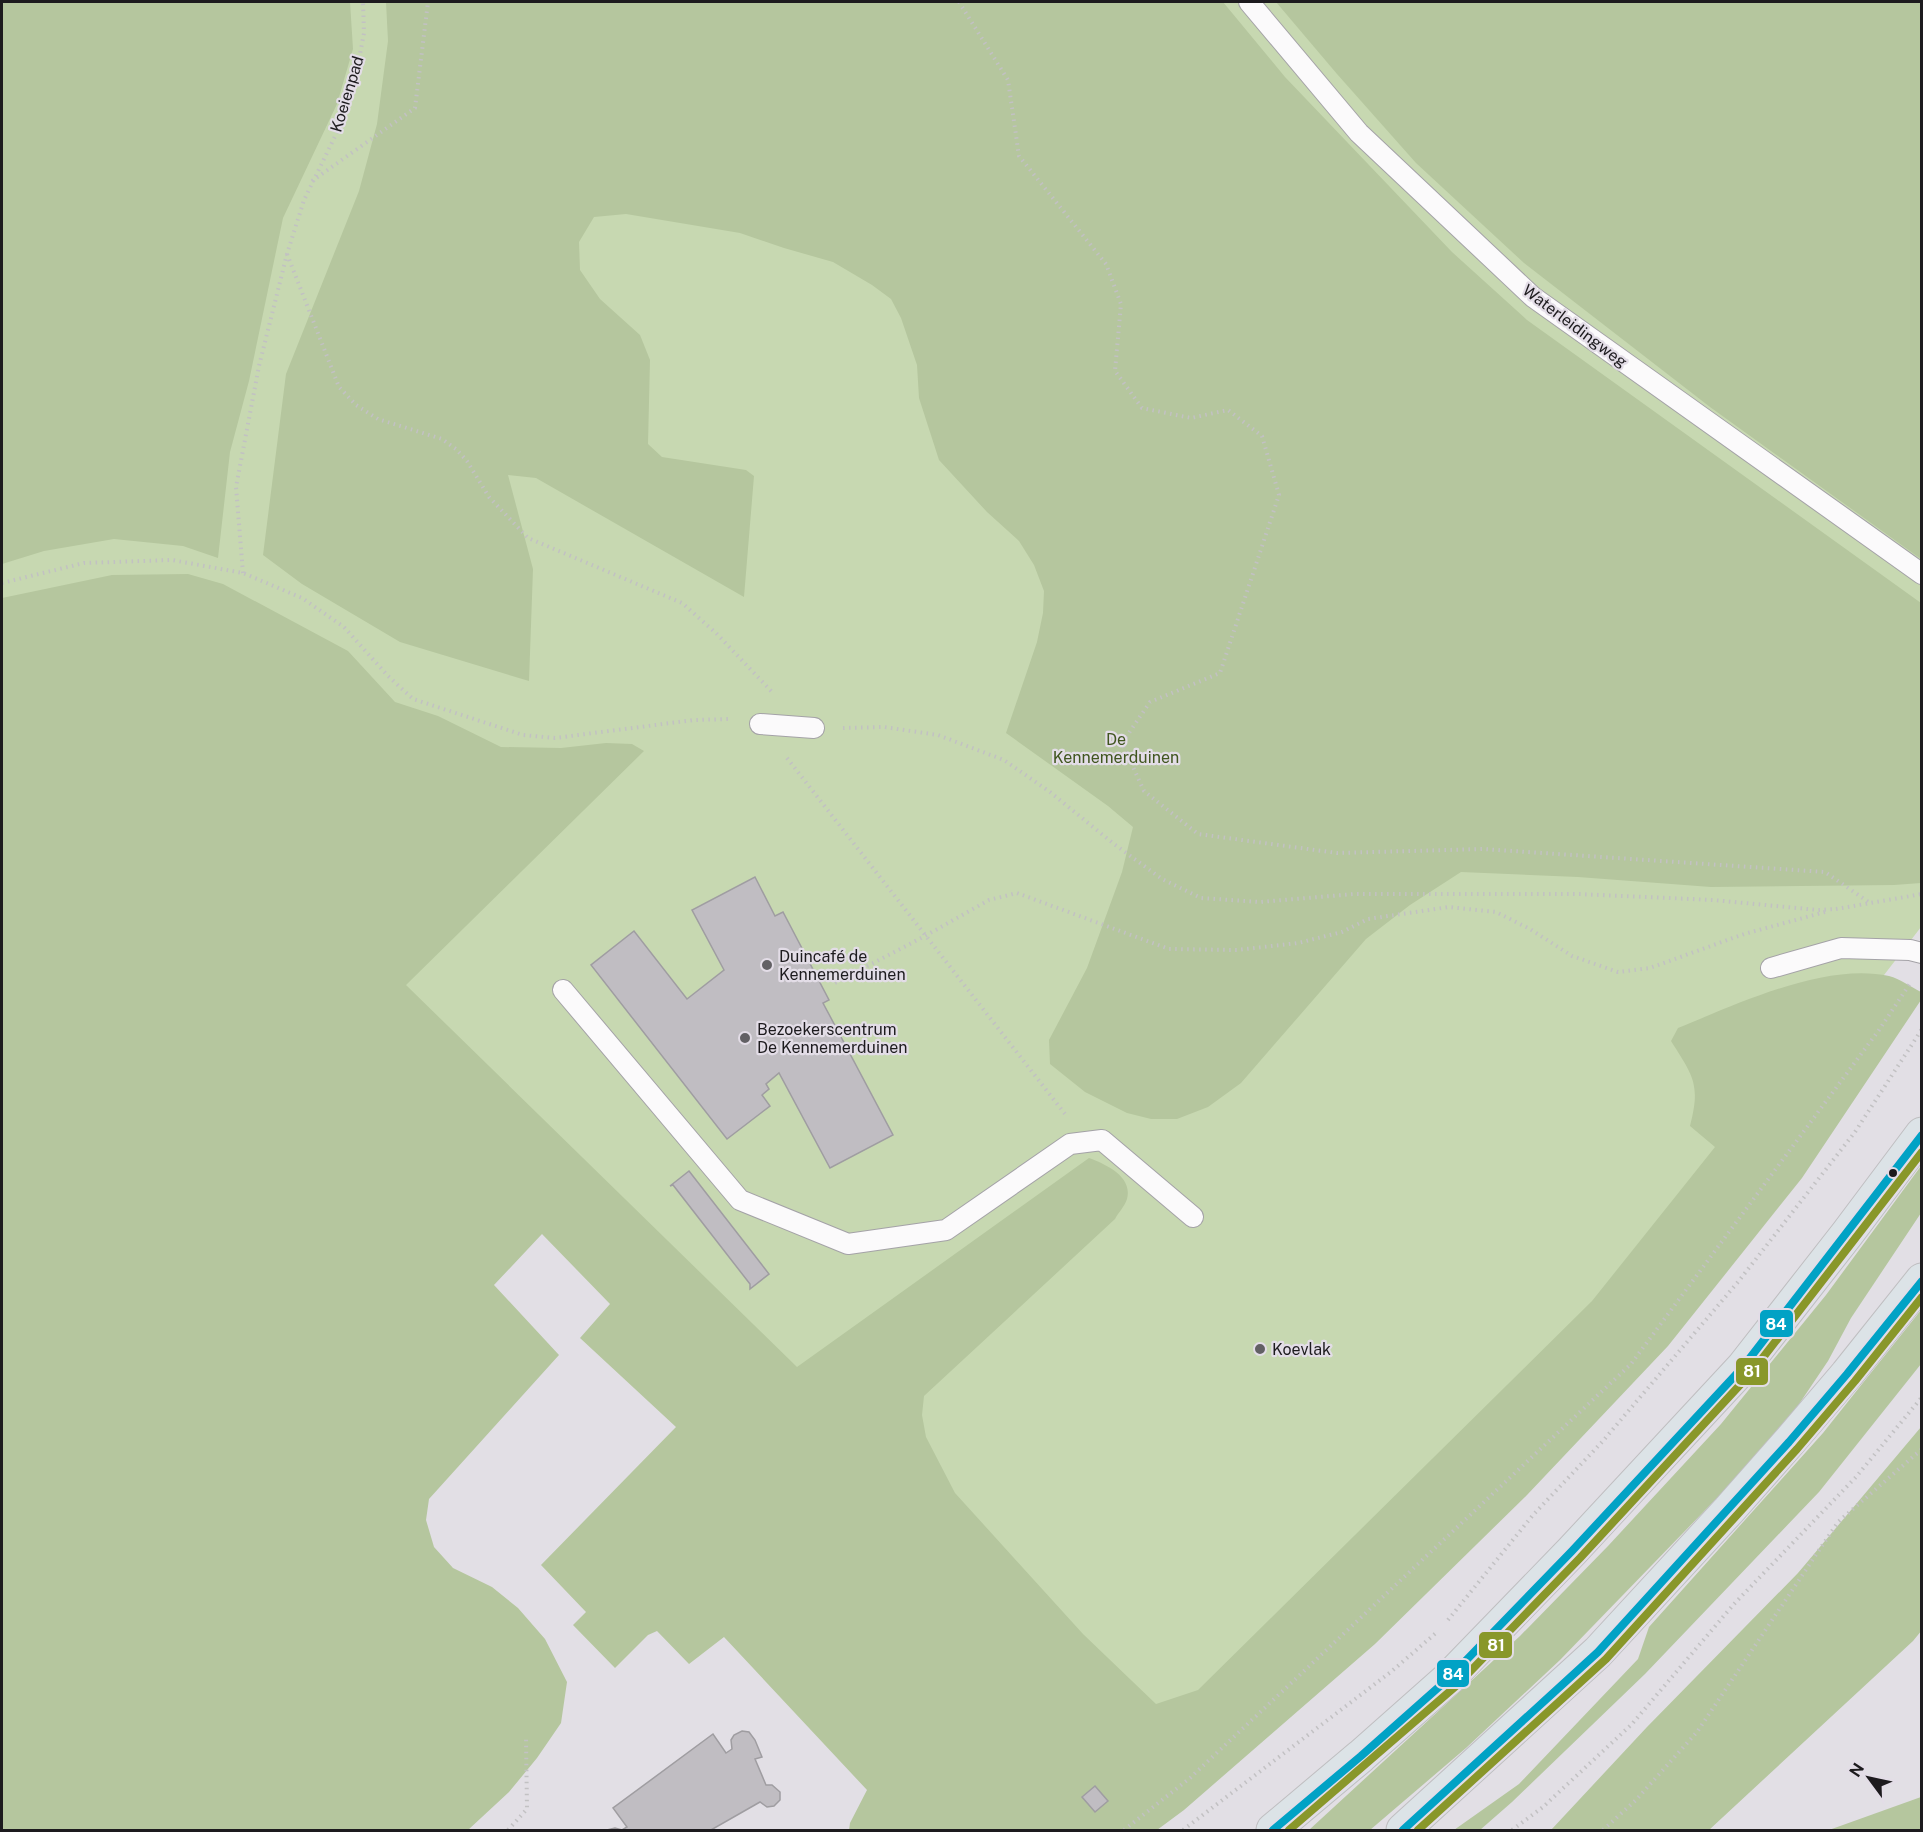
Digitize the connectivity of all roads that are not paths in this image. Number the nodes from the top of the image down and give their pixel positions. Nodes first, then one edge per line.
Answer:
1 (1249, 2) edge
2 (1922, 574) edge
3 (760, 724) road end
4 (814, 728) road end
5 (1922, 953) edge
6 (1771, 969) dead end
7 (563, 990) dead end
8 (1922, 1134) edge
9 (1193, 1218) dead end
10 (1922, 1280) edge
11 (1273, 1830) edge
12 (1403, 1830) edge

1 - 2 lane, Waterleidingweg
3 - 4 lane
5 - 6 lane
7 - 9 lane
8 - 11 main road
10 - 12 main road

